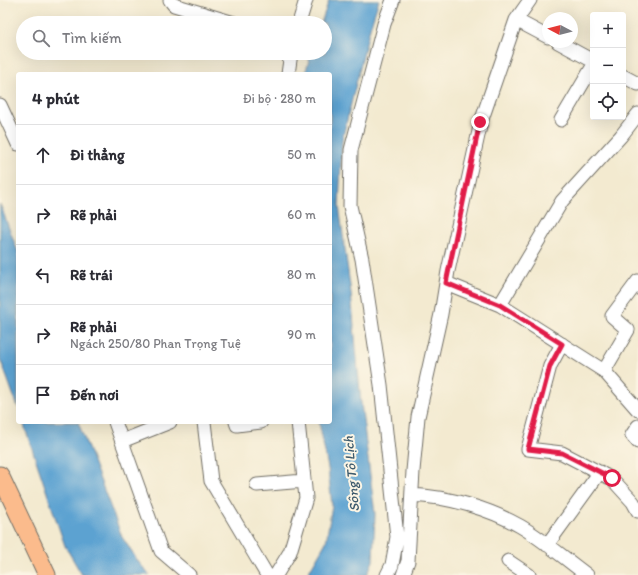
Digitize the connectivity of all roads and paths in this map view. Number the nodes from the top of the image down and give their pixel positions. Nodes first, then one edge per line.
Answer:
1 (170, 0) edge
2 (306, 0) edge
3 (393, 0) edge
4 (530, 0) edge
5 (211, 16) edge
6 (301, 16) edge
7 (516, 20) junction
8 (542, 34) edge
9 (570, 48) edge
10 (590, 58) edge
11 (290, 60) edge
12 (590, 71) edge
13 (288, 72) edge
14 (626, 78) edge
15 (638, 84) edge
16 (0, 105) edge
17 (638, 114) edge
18 (561, 120) dead end
19 (16, 140) edge
20 (638, 281) edge
21 (446, 283) junction
22 (500, 305) junction
23 (562, 344) junction
24 (604, 371) junction
25 (638, 410) edge
26 (116, 424) edge
27 (165, 424) edge
28 (204, 424) edge
29 (298, 424) edge
30 (638, 426) edge
31 (122, 442) junction
32 (638, 442) edge
33 (600, 472) junction
34 (0, 475) edge
35 (304, 481) junction
36 (257, 485) dead end
37 (412, 495) junction
38 (638, 511) edge
39 (547, 545) junction
40 (508, 561) dead end
41 (47, 575) edge
42 (189, 575) edge
43 (267, 575) edge
44 (276, 575) edge
45 (387, 575) edge
46 (403, 575) edge
47 (529, 575) edge
48 (587, 575) edge

1 - 5 street
2 - 6 street
3 - 45 street
4 - 7 street
7 - 8 street
7 - 21 street
9 - 10 street
11 - 13 street
12 - 18 street
14 - 15 street
16 - 19 street
17 - 22 street
20 - 24 street
21 - 22 street
21 - 37 street
22 - 23 street
23 - 24 street
23 - 33 street
24 - 25 street
26 - 31 street
27 - 31 street
28 - 43 street
29 - 35 street
30 - 32 street
31 - 42 street
33 - 38 street
33 - 39 street
34 - 41 main road
35 - 36 street
35 - 44 street
37 - 39 street
37 - 46 street
39 - 48 street
40 - 47 street

